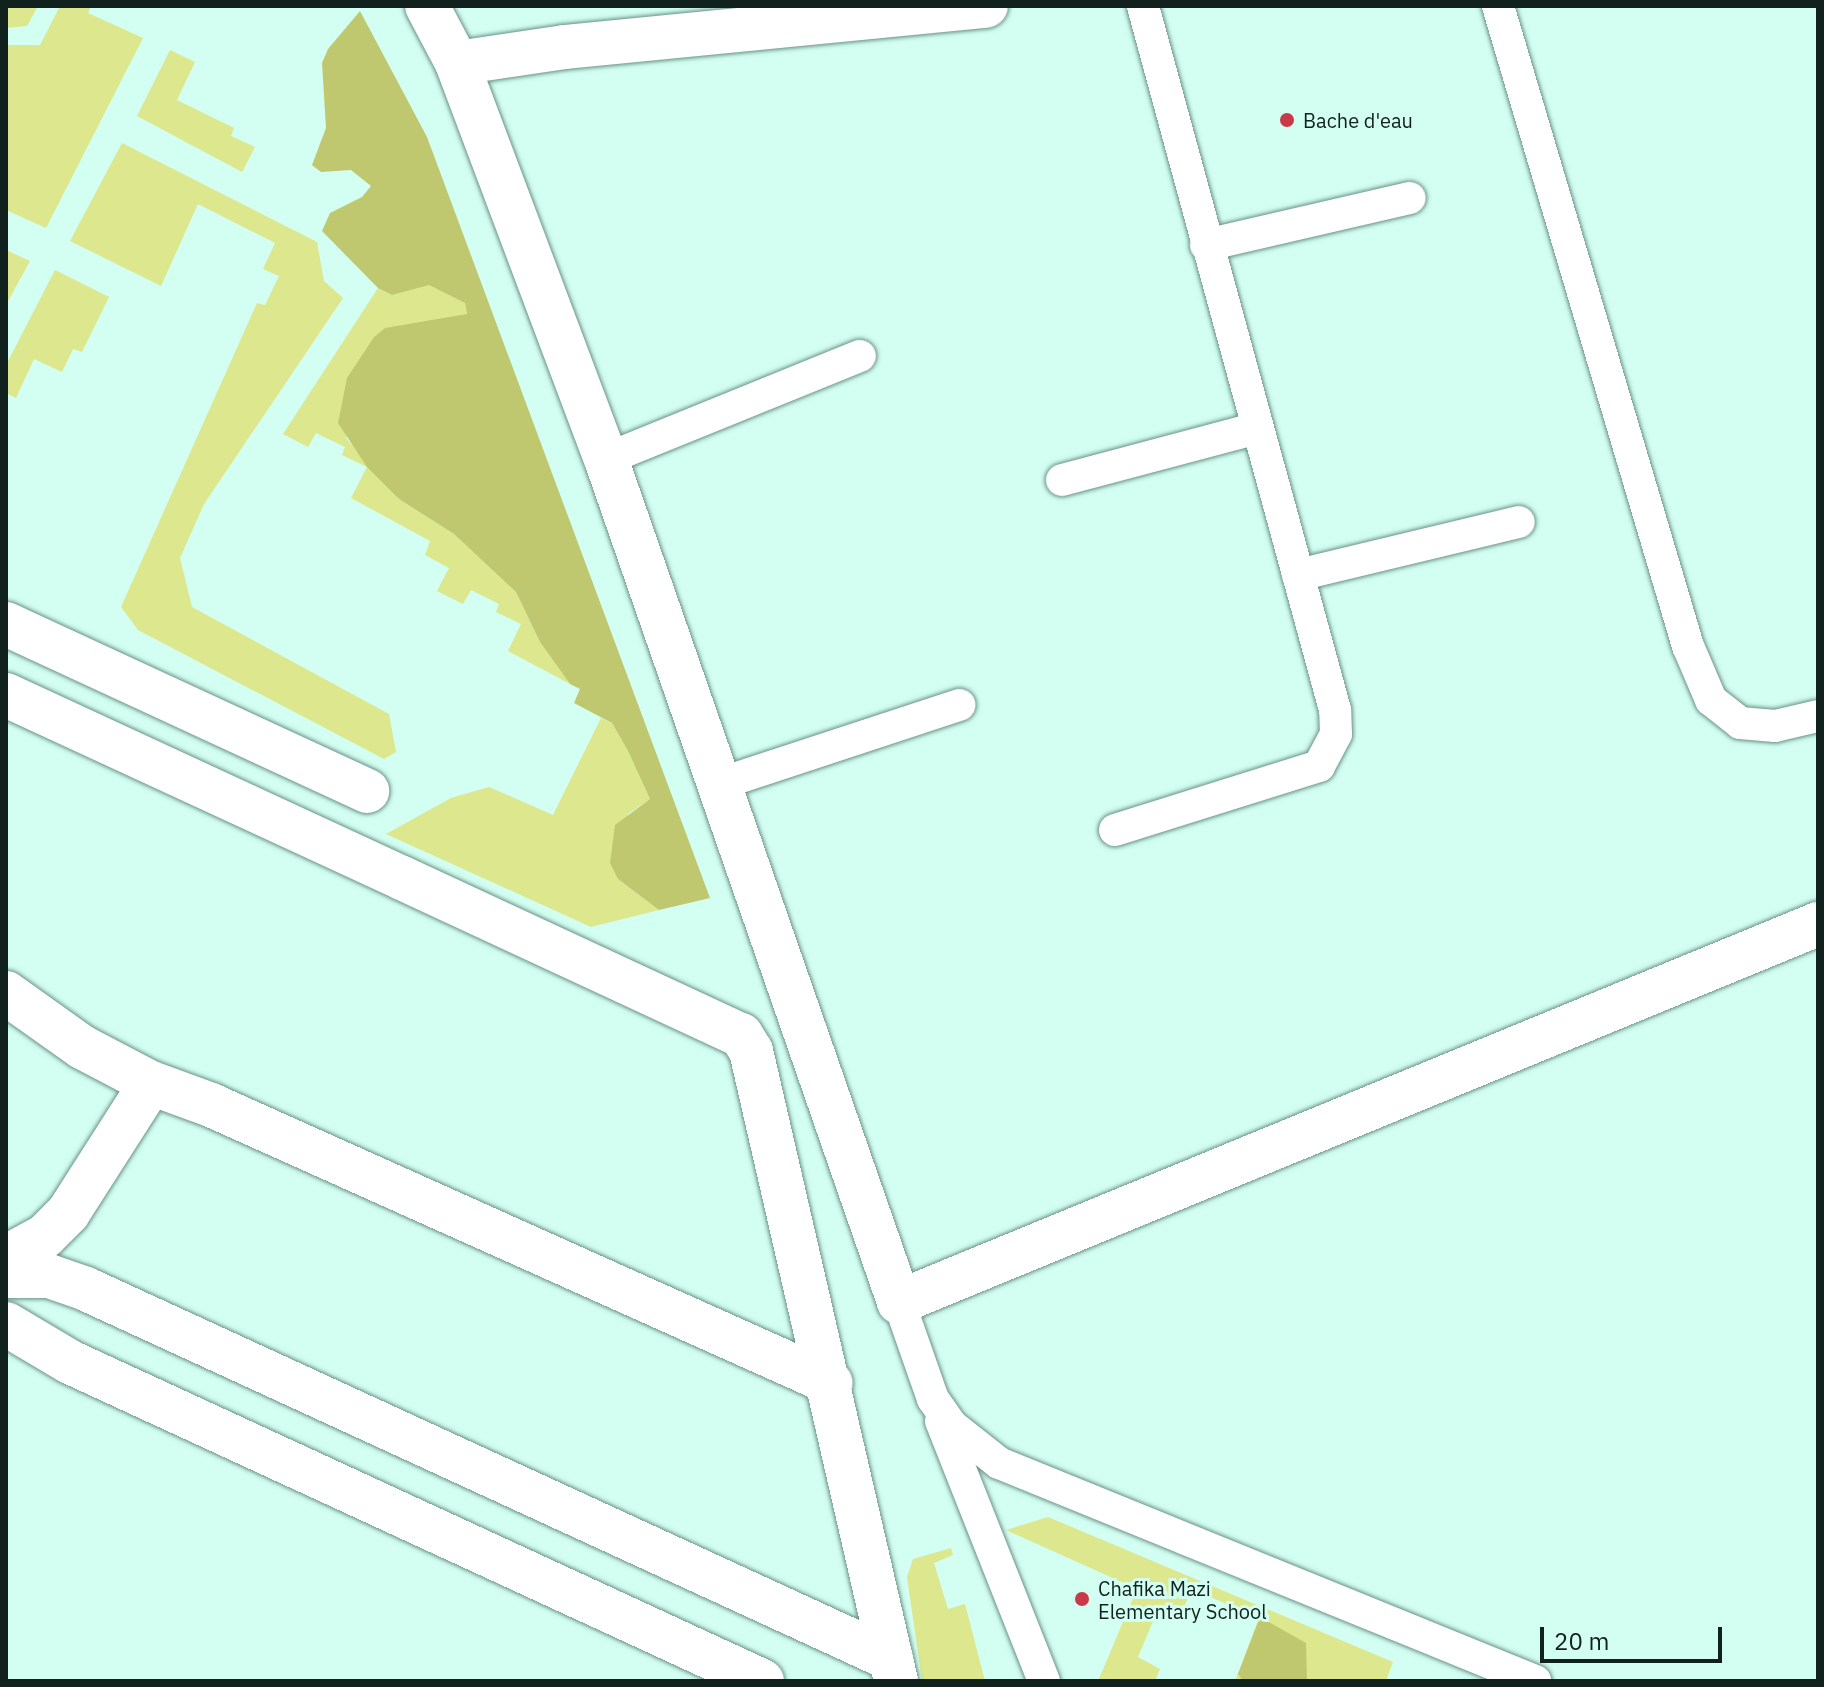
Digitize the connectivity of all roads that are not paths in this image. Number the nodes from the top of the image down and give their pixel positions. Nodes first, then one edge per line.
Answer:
1 (427, 6) edge
2 (986, 6) edge
3 (1143, 6) edge
4 (1498, 6) edge
5 (457, 63) junction
6 (1410, 198) dead end
7 (1206, 245) junction
8 (860, 356) dead end
9 (1257, 428) junction
10 (606, 459) junction
11 (1062, 480) dead end
12 (1519, 522) dead end
13 (1298, 575) junction
14 (6, 624) edge
15 (6, 695) edge
16 (959, 705) dead end
17 (1818, 716) edge
18 (722, 783) junction
19 (367, 791) dead end
20 (1115, 830) dead end
21 (1818, 924) edge
22 (6, 993) edge
23 (151, 1083) junction
24 (6, 1257) edge
25 (6, 1276) edge
26 (899, 1302) junction
27 (6, 1324) edge
28 (831, 1383) junction
29 (933, 1399) junction
30 (894, 1670) edge
31 (762, 1681) edge
32 (1044, 1681) edge
33 (1535, 1681) edge

1 - 5 street
2 - 5 street
3 - 7 lane
4 - 17 lane
5 - 10 street
6 - 7 lane
7 - 9 lane
8 - 10 lane
9 - 11 lane
9 - 13 lane
10 - 18 street
12 - 13 lane
13 - 20 lane
14 - 19 street
15 - 28 street
16 - 18 lane
18 - 26 street
21 - 26 street
22 - 23 street
23 - 24 street
23 - 28 street
25 - 30 street
26 - 29 lane
27 - 31 street
28 - 30 street
29 - 32 lane
29 - 33 lane

